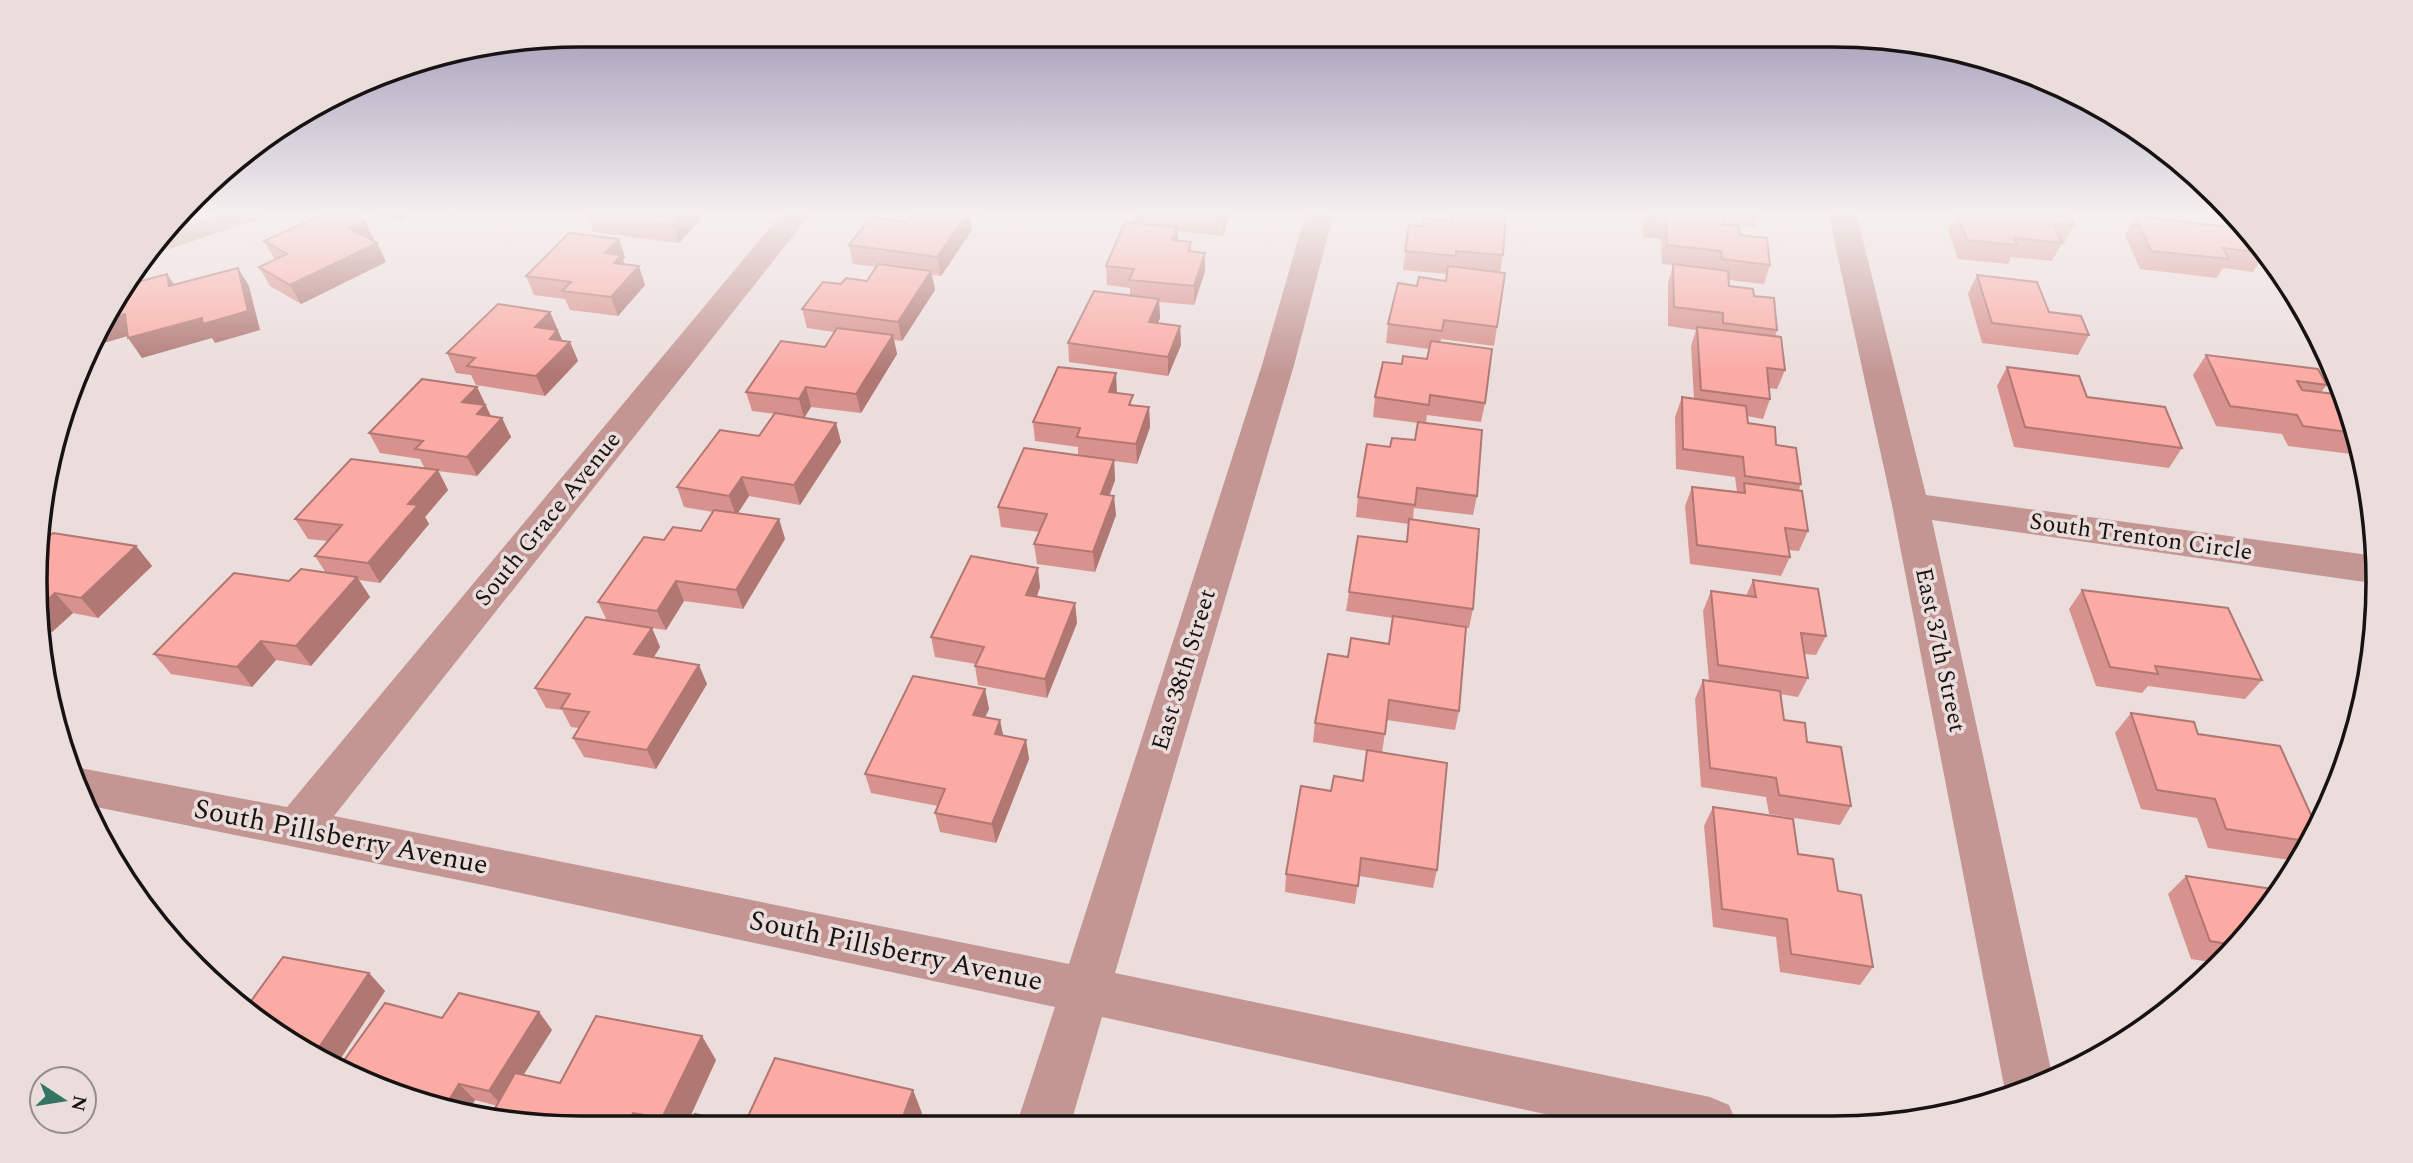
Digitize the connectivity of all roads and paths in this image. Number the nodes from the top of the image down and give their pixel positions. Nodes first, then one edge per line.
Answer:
1 (754, 266) edge
2 (1305, 266) edge
3 (1855, 266) edge
4 (1910, 505) junction
5 (2366, 568) edge
6 (89, 788) edge
7 (298, 827) junction
8 (1084, 990) junction
9 (2027, 1078) edge
10 (1046, 1116) edge
11 (1673, 1116) edge

1 - 7 street, South Grace Avenue
2 - 8 street, East 38th Street
3 - 4 street, East 37th Street
4 - 5 street, South Trenton Circle
4 - 9 street, East 37th Street
6 - 7 street, South Pillsberry Avenue
7 - 8 street, South Pillsberry Avenue
8 - 10 street, East 38th Street
8 - 11 street, South Pillsberry Avenue

